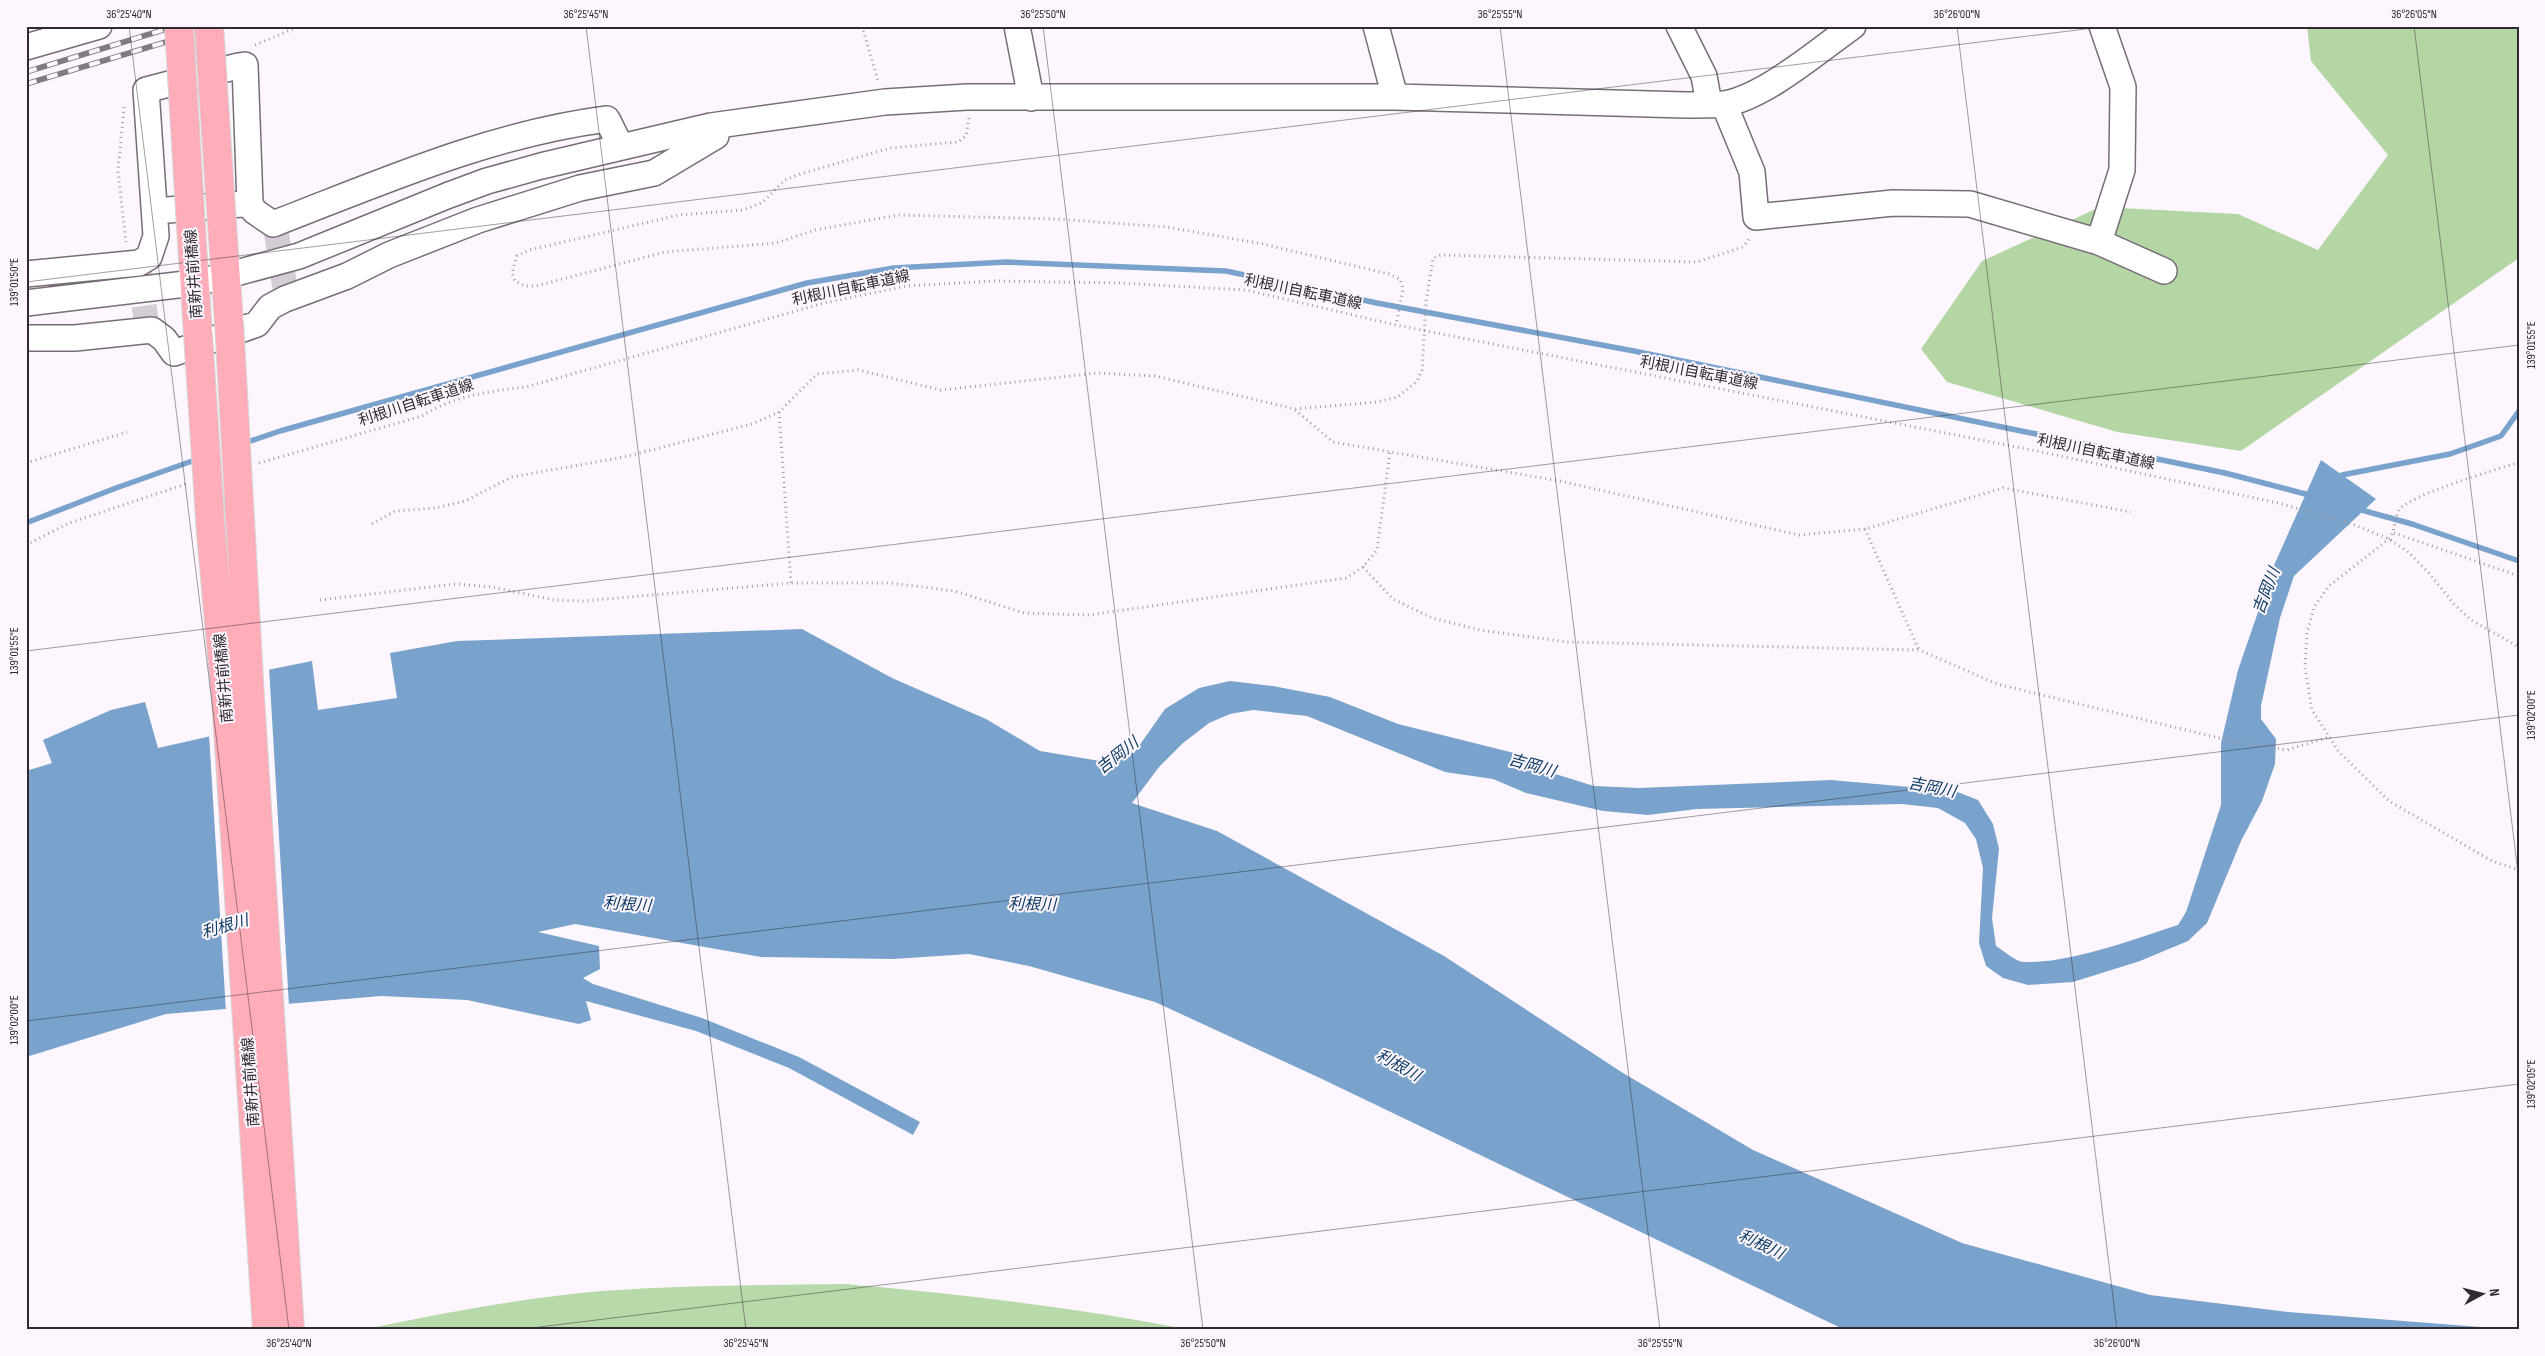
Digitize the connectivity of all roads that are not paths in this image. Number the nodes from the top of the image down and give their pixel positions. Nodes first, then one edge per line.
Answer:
1 (99, 26) edge
2 (179, 26) edge
3 (209, 26) edge
4 (1017, 26) edge
5 (1376, 26) edge
6 (1679, 26) edge
7 (1853, 26) edge
8 (2102, 26) edge
9 (26, 48) edge
10 (1395, 97) junction
11 (1031, 98) junction
12 (1716, 104) junction
13 (711, 126) junction
14 (621, 147) junction
15 (250, 203) junction
16 (155, 211) junction
17 (2099, 242) junction
18 (2164, 271) dead end
19 (26, 274) edge
20 (225, 276) junction
21 (194, 283) junction
22 (26, 303) edge
23 (26, 338) edge
24 (267, 1330) edge
25 (290, 1330) edge

1 - 9 street
2 - 21 main road, 南新井前橋線, bridge
3 - 20 main road, 南新井前橋線, bridge
4 - 11 street
5 - 10 street
6 - 12 street
7 - 12 street
8 - 17 street
10 - 11 street
10 - 12 street
11 - 13 street
12 - 17 street
13 - 14 street
13 - 23 street
14 - 15 street
14 - 20 street
15 - 16 street
15 - 16 street
16 - 19 street
17 - 18 street
20 - 21 street
20 - 25 main road, 南新井前橋線, bridge
21 - 22 street
21 - 24 main road, 南新井前橋線, bridge

